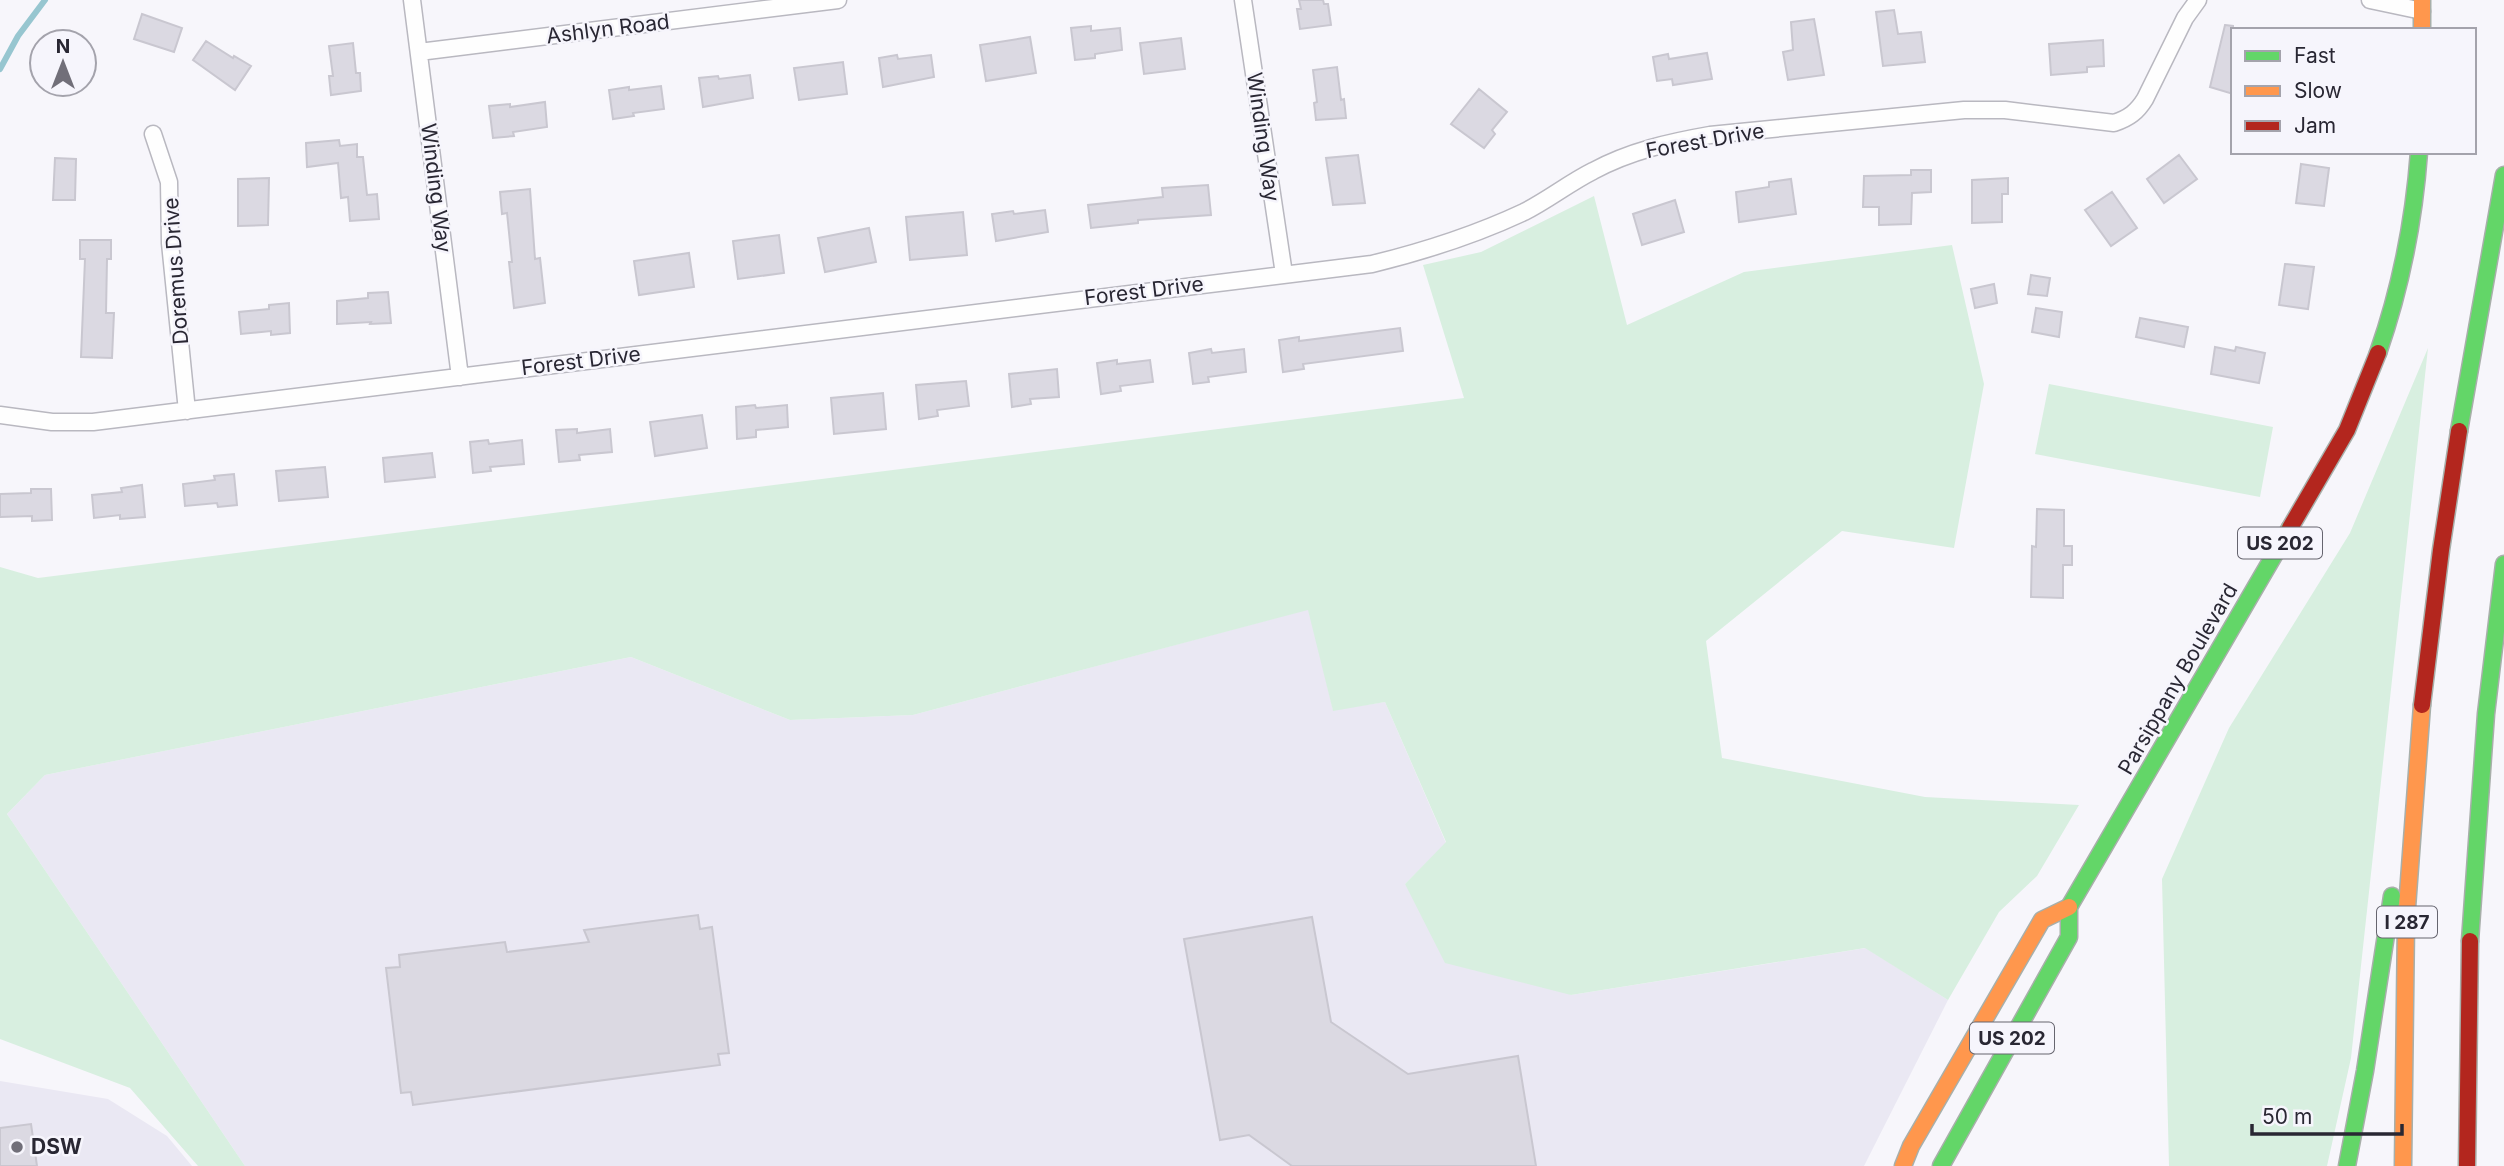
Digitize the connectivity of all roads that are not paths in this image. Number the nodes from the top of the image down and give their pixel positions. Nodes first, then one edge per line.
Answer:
1 (412, 0) edge
2 (838, 0) edge
3 (1243, 0) edge
4 (2197, 0) edge
5 (2370, 0) edge
6 (2422, 5) edge
7 (2422, 28) edge
8 (419, 52) junction
9 (153, 134) dead end
10 (2419, 154) edge
11 (2504, 175) edge
12 (1283, 274) junction
13 (460, 377) junction
14 (187, 411) junction
15 (0, 415) edge
16 (2504, 564) edge
17 (2425, 678) junction
18 (2069, 907) junction
19 (1903, 1166) edge
20 (1941, 1166) edge
21 (2347, 1166) edge
22 (2403, 1166) edge
23 (2467, 1166) edge

1 - 8 street, Winding Way
2 - 8 street, Ashlyn Road
3 - 12 street, Winding Way
4 - 12 street, Forest Drive
5 - 6 street
6 - 7 main road
8 - 13 street, Winding Way
9 - 14 street, Doremus Drive
10 - 18 main road, Parsippany Boulevard / US 202
11 - 17 main road, I 287
12 - 13 street, Forest Drive
13 - 14 street, Forest Drive
14 - 15 street, Forest Drive
16 - 23 main road
17 - 21 main road
17 - 22 main road, I 287
18 - 19 main road, Parsippany Boulevard / US 202
18 - 20 main road, Parsippany Boulevard / US 202

